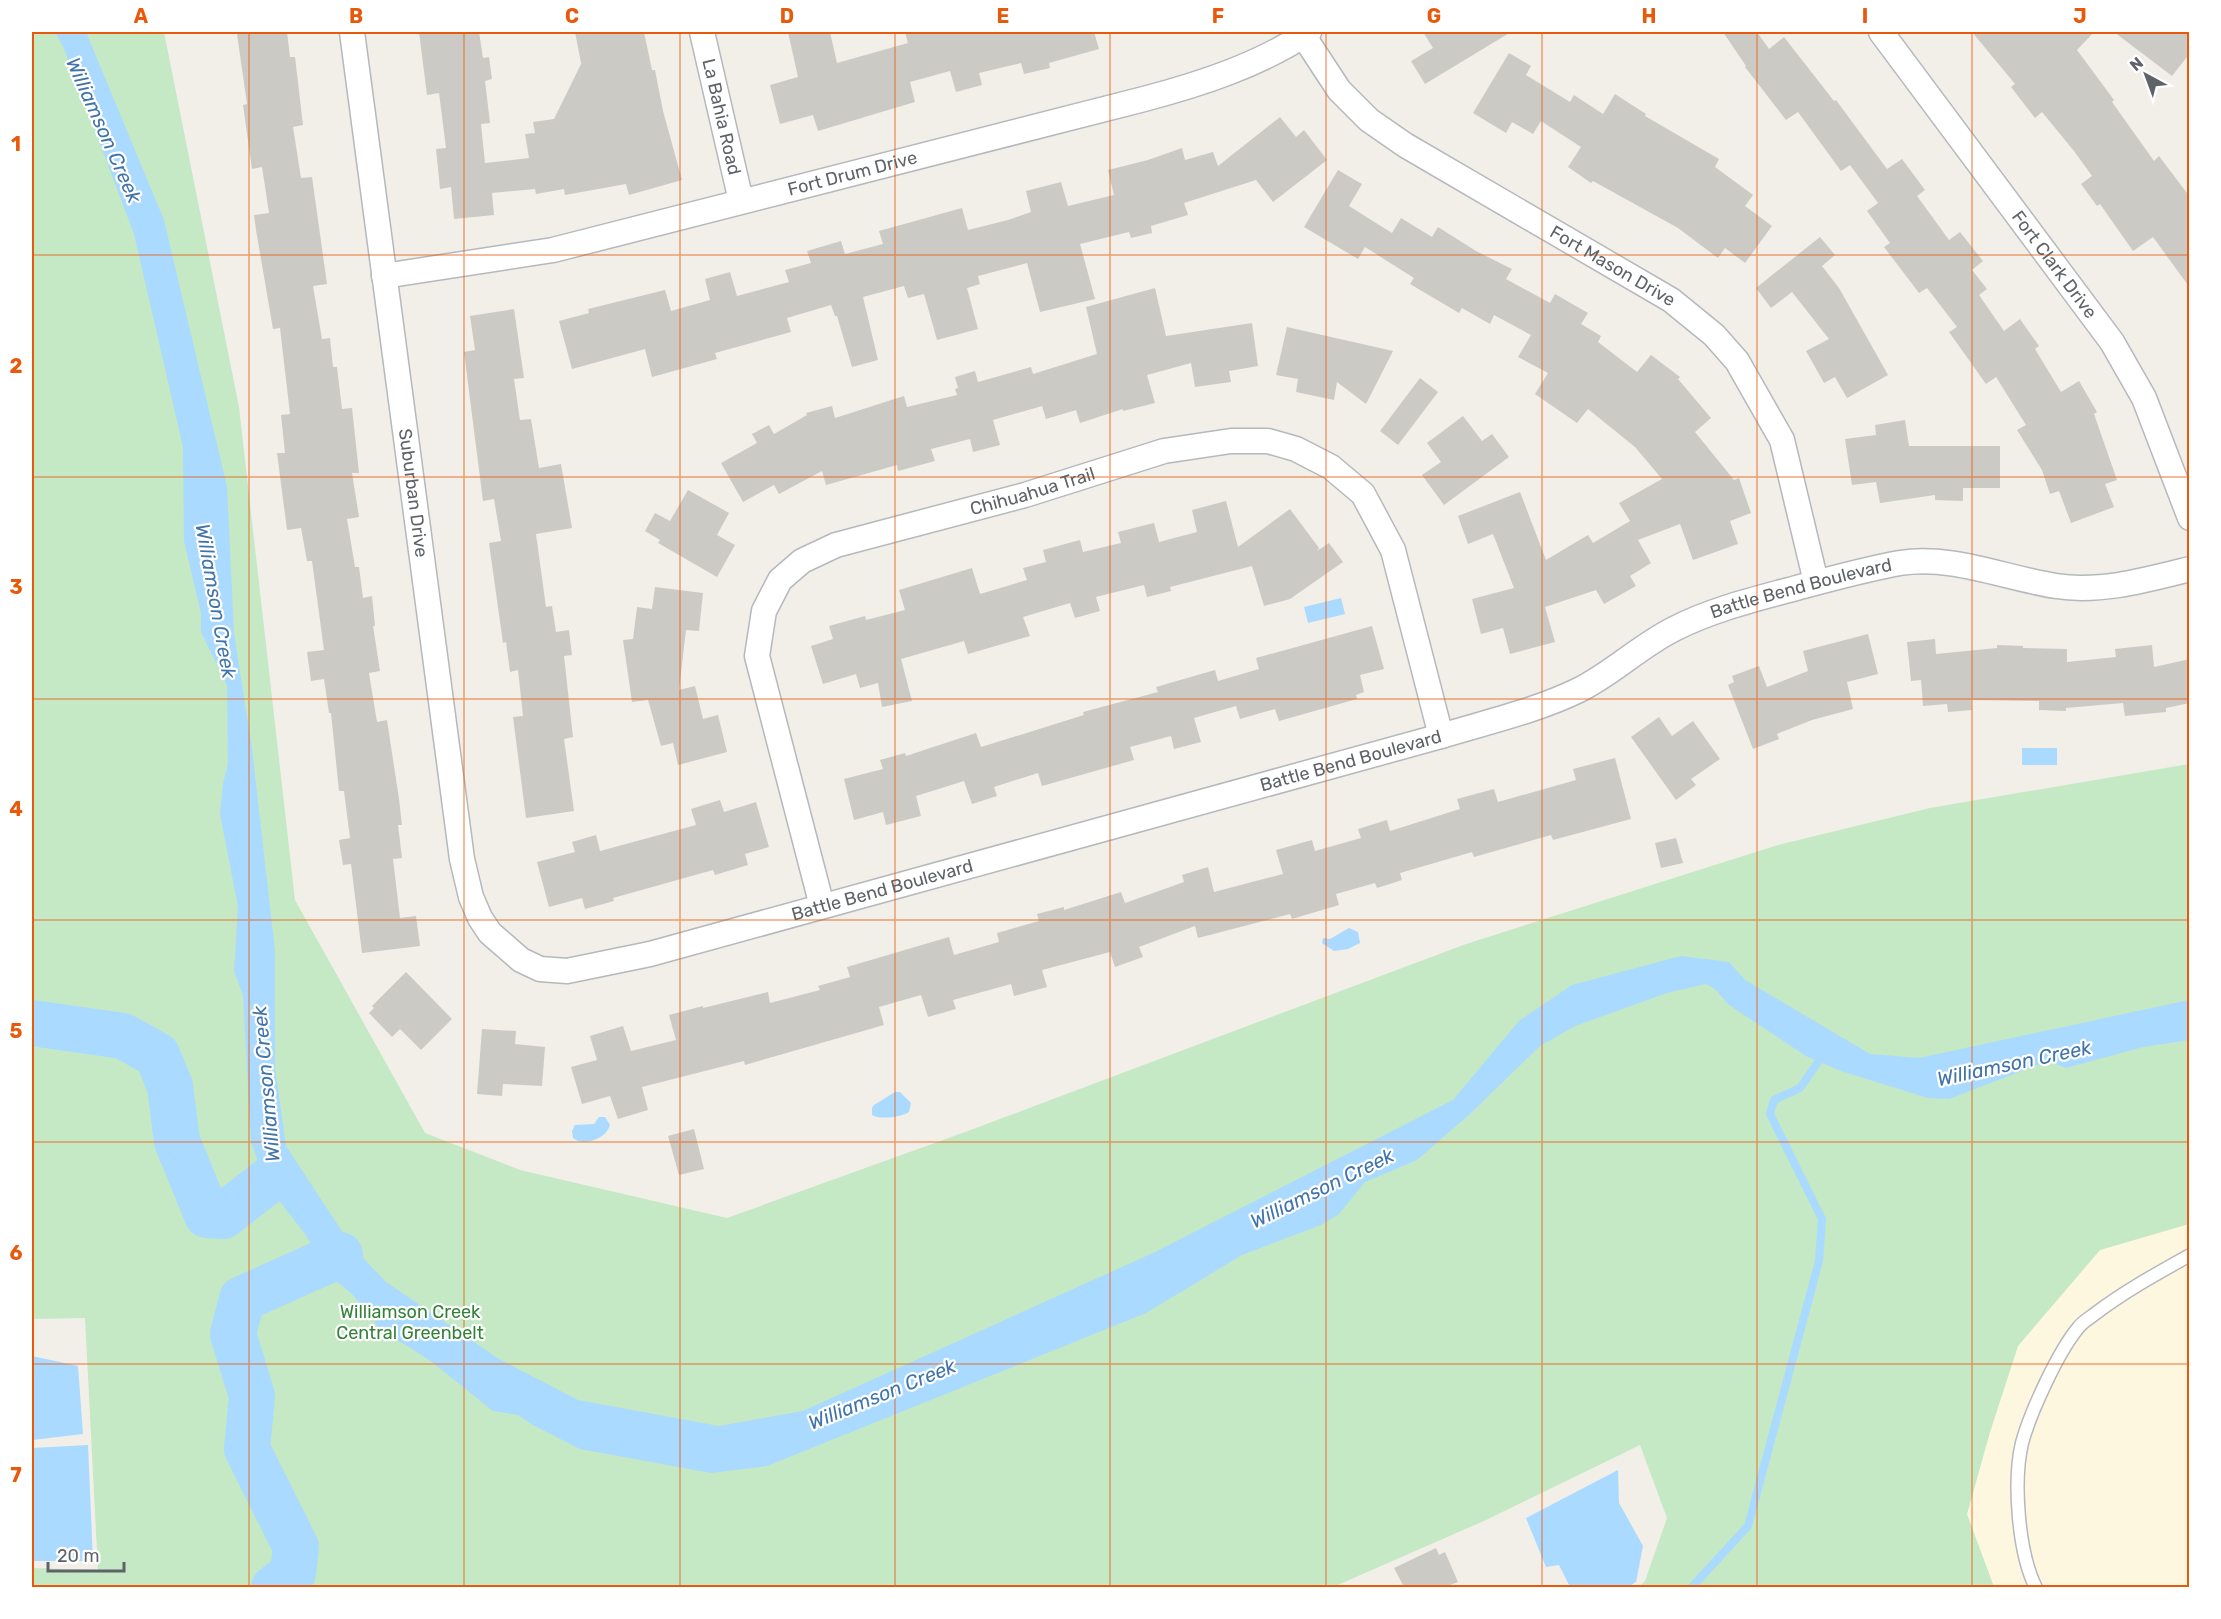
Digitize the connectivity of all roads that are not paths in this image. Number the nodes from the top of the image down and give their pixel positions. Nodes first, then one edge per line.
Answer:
1 (352, 32) edge
2 (702, 32) edge
3 (1881, 32) edge
4 (1304, 33) edge
5 (741, 201) junction
6 (384, 276) junction
7 (2190, 518) edge
8 (2190, 569) edge
9 (1816, 582) junction
10 (1441, 736) junction
11 (822, 906) junction
12 (502, 945) joint
13 (2188, 1256) edge
14 (2190, 1271) edge
15 (2036, 1587) edge

1 - 6 street, Suburban Drive
2 - 5 street, La Bahia Road
3 - 7 street, Fort Clark Drive
4 - 5 street, Fort Drum Drive
4 - 9 street, Fort Mason Drive
5 - 6 street, Fort Drum Drive
6 - 12 street, Suburban Drive
8 - 9 street, Battle Bend Boulevard
9 - 10 street, Battle Bend Boulevard
10 - 11 street, Battle Bend Boulevard
10 - 11 street, Chihuahua Trail
11 - 12 street, Battle Bend Boulevard
13 - 14 lane
13 - 15 lane

